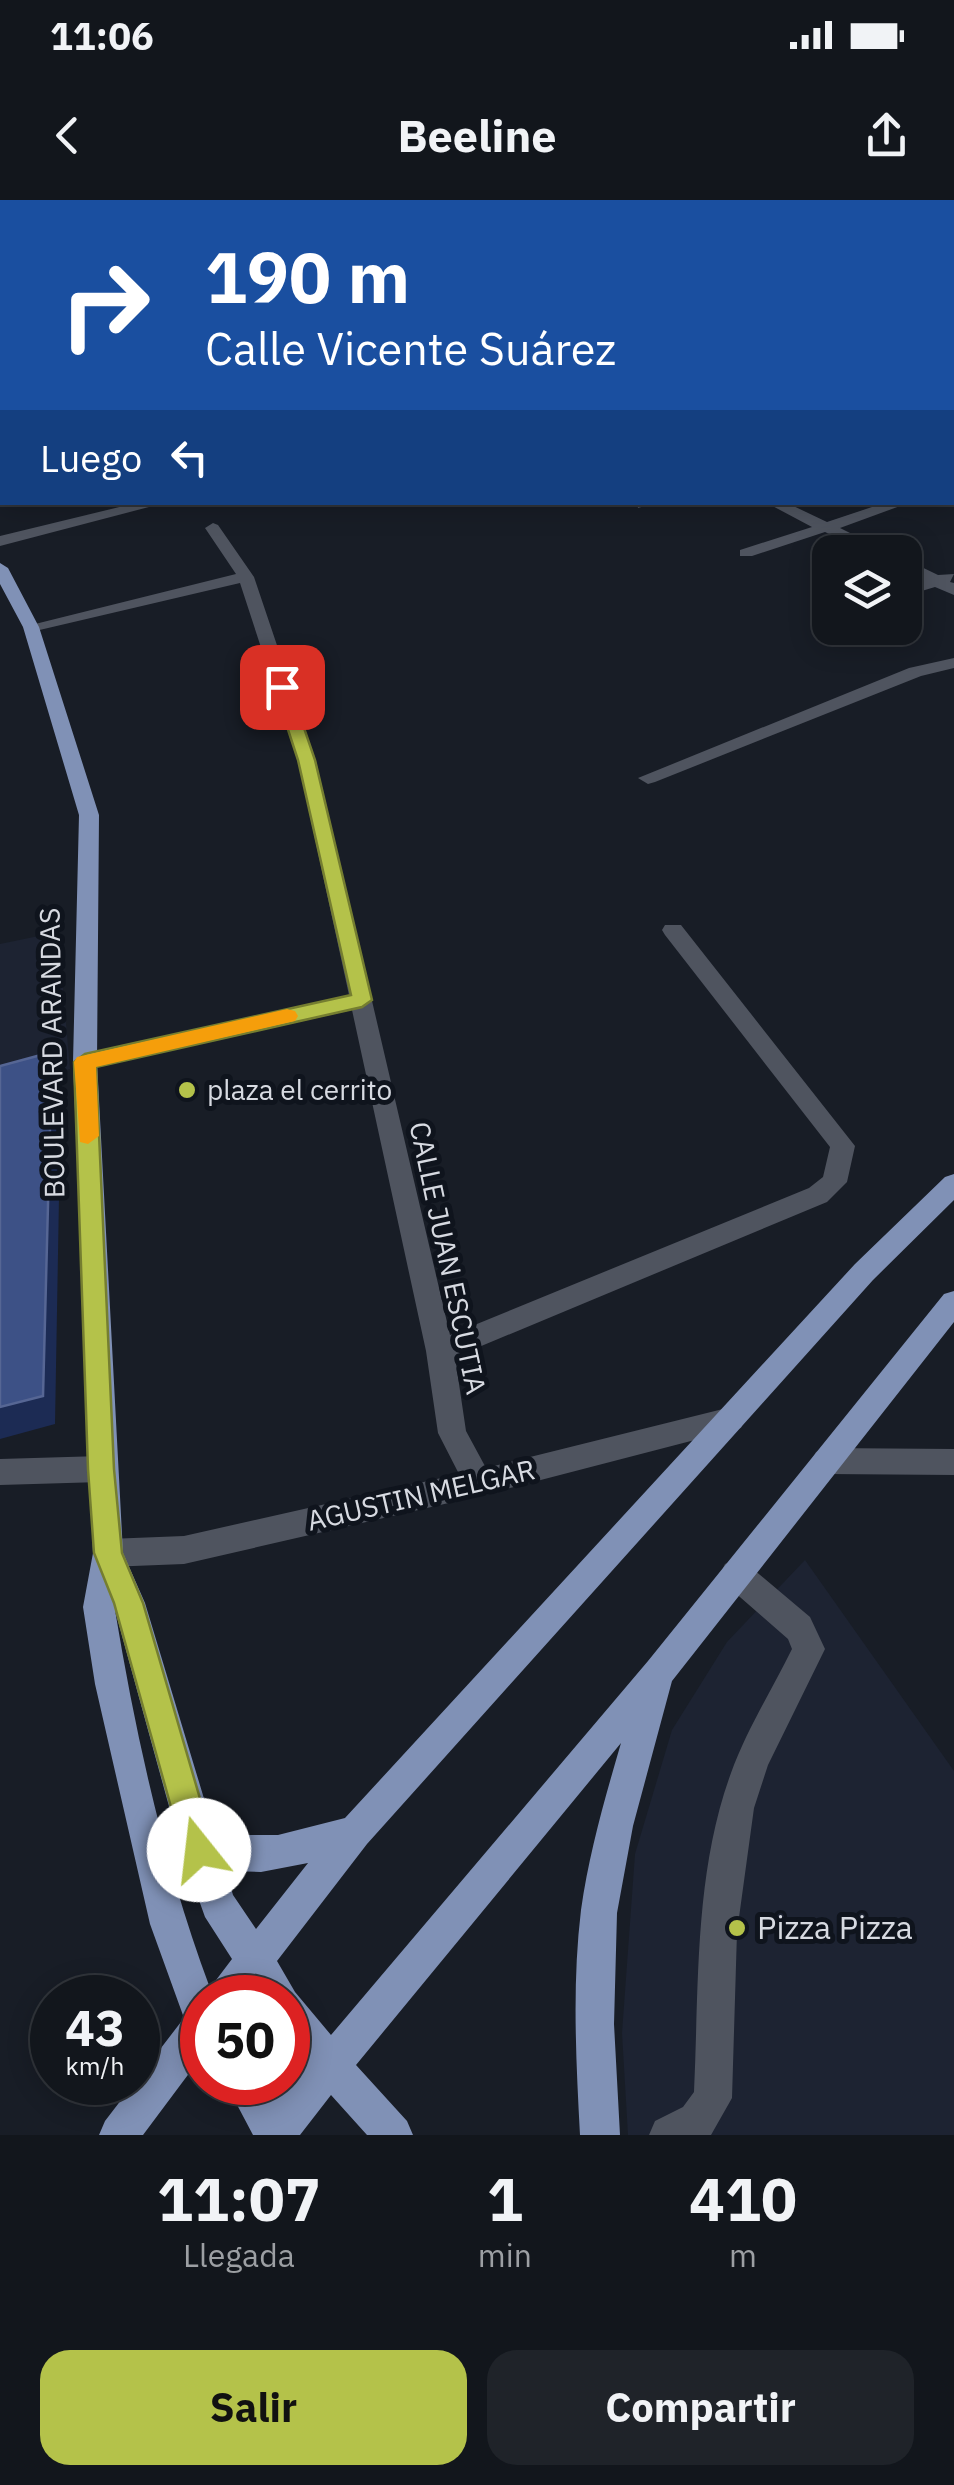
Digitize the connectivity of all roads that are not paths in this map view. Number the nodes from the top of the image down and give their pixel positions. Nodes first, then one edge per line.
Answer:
1 (96, 505) edge
2 (148, 505) edge
3 (778, 505) edge
4 (895, 505) edge
5 (108, 515) junction
6 (213, 528) dead end
7 (825, 528) junction
8 (841, 535) edge
9 (0, 541) edge
10 (746, 553) dead end
11 (0, 568) edge
12 (922, 571) edge
13 (246, 577) junction
14 (949, 581) edge
15 (922, 587) edge
16 (31, 628) junction
17 (954, 662) edge
18 (648, 778) dead end
19 (673, 930) dead end
20 (362, 1000) junction
21 (85, 1062) junction
22 (954, 1184) edge
23 (954, 1302) edge
24 (440, 1350) junction
25 (731, 1419) junction
26 (826, 1460) junction
27 (954, 1462) edge
28 (101, 1469) junction
29 (0, 1472) edge
30 (478, 1482) junction
31 (108, 1553) junction
32 (736, 1574) junction
33 (659, 1672) junction
34 (355, 1832) junction
35 (199, 1850) junction
36 (252, 1962) junction
37 (187, 1975) edge
38 (242, 1975) edge
39 (262, 1975) edge
40 (310, 2037) edge
41 (180, 2055) edge
42 (330, 2064) junction
43 (258, 2105) edge
44 (276, 2134) edge
45 (119, 2135) edge
46 (393, 2135) edge
47 (600, 2135) edge
48 (668, 2135) edge

1 - 5 street
2 - 5 street
3 - 7 street
4 - 7 street
5 - 9 street
6 - 13 street, CALLE JUAN ESCUTIA
7 - 8 street
7 - 10 street
11 - 16 main road, BOULEVARD ARANDAS
12 - 14 street
13 - 16 street
13 - 20 street, CALLE JUAN ESCUTIA
14 - 15 street
16 - 21 main road, BOULEVARD ARANDAS
17 - 18 street
19 - 24 street
20 - 21 street
20 - 24 street, CALLE JUAN ESCUTIA
21 - 28 main road, BOULEVARD ARANDAS
22 - 25 main road
23 - 26 main road
24 - 30 street, CALLE JUAN ESCUTIA
25 - 30 street, AGUSTIN MELGAR
25 - 34 main road
26 - 27 street
26 - 32 main road
28 - 29 street
28 - 31 main road, BOULEVARD ARANDAS
30 - 31 street, AGUSTIN MELGAR
31 - 35 main road, BOULEVARD ARANDAS
31 - 37 main road, BOULEVARD ARANDAS
32 - 33 main road
32 - 48 street
33 - 42 main road
33 - 47 main road
34 - 35 main road
34 - 36 main road
35 - 36 main road, BOULEVARD ARANDAS
36 - 38 main road
36 - 39 main road, BOULEVARD ARANDAS
40 - 42 main road
41 - 45 main road
42 - 44 main road
42 - 46 main road
43 - 44 main road

